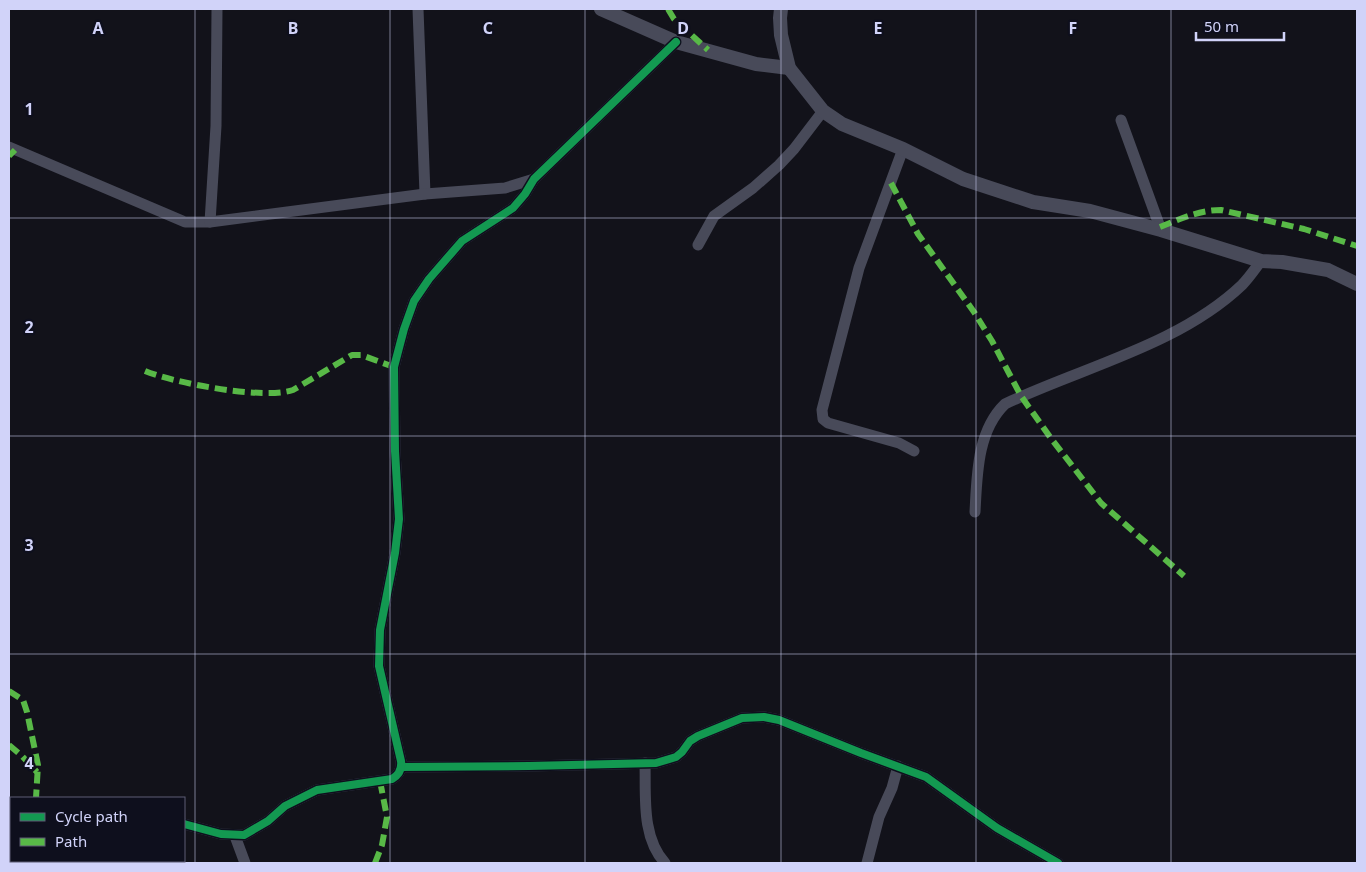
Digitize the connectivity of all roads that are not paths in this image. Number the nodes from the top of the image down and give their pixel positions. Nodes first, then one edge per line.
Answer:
1 (217, 9) edge
2 (418, 9) edge
3 (601, 9) edge
4 (781, 9) edge
5 (676, 42) junction
6 (790, 68) junction
7 (823, 111) junction
8 (1121, 120) dead end
9 (9, 147) edge
10 (903, 149) junction
11 (534, 179) junction
12 (426, 194) junction
13 (210, 222) junction
14 (1161, 230) junction
15 (698, 246) dead end
16 (1260, 261) junction
17 (1357, 284) edge
18 (914, 451) dead end
19 (975, 512) dead end
20 (646, 763) junction
21 (898, 766) junction
22 (401, 767) junction
23 (185, 824) edge
24 (235, 836) junction
25 (1039, 859) edge
26 (245, 863) edge
27 (665, 863) edge
28 (867, 863) edge
29 (1058, 863) edge

1 - 13 street
2 - 12 street
3 - 5 street
4 - 6 street
5 - 6 street
5 - 11 street
6 - 7 street
7 - 10 street
7 - 15 street
8 - 14 street
9 - 13 street
10 - 14 street
10 - 18 street
11 - 12 street
11 - 22 street
12 - 13 street
14 - 16 street
16 - 17 street
16 - 19 street
20 - 21 street
20 - 22 street
20 - 27 street
21 - 25 street
21 - 28 street
22 - 24 street
23 - 24 street
24 - 26 street
25 - 29 street

